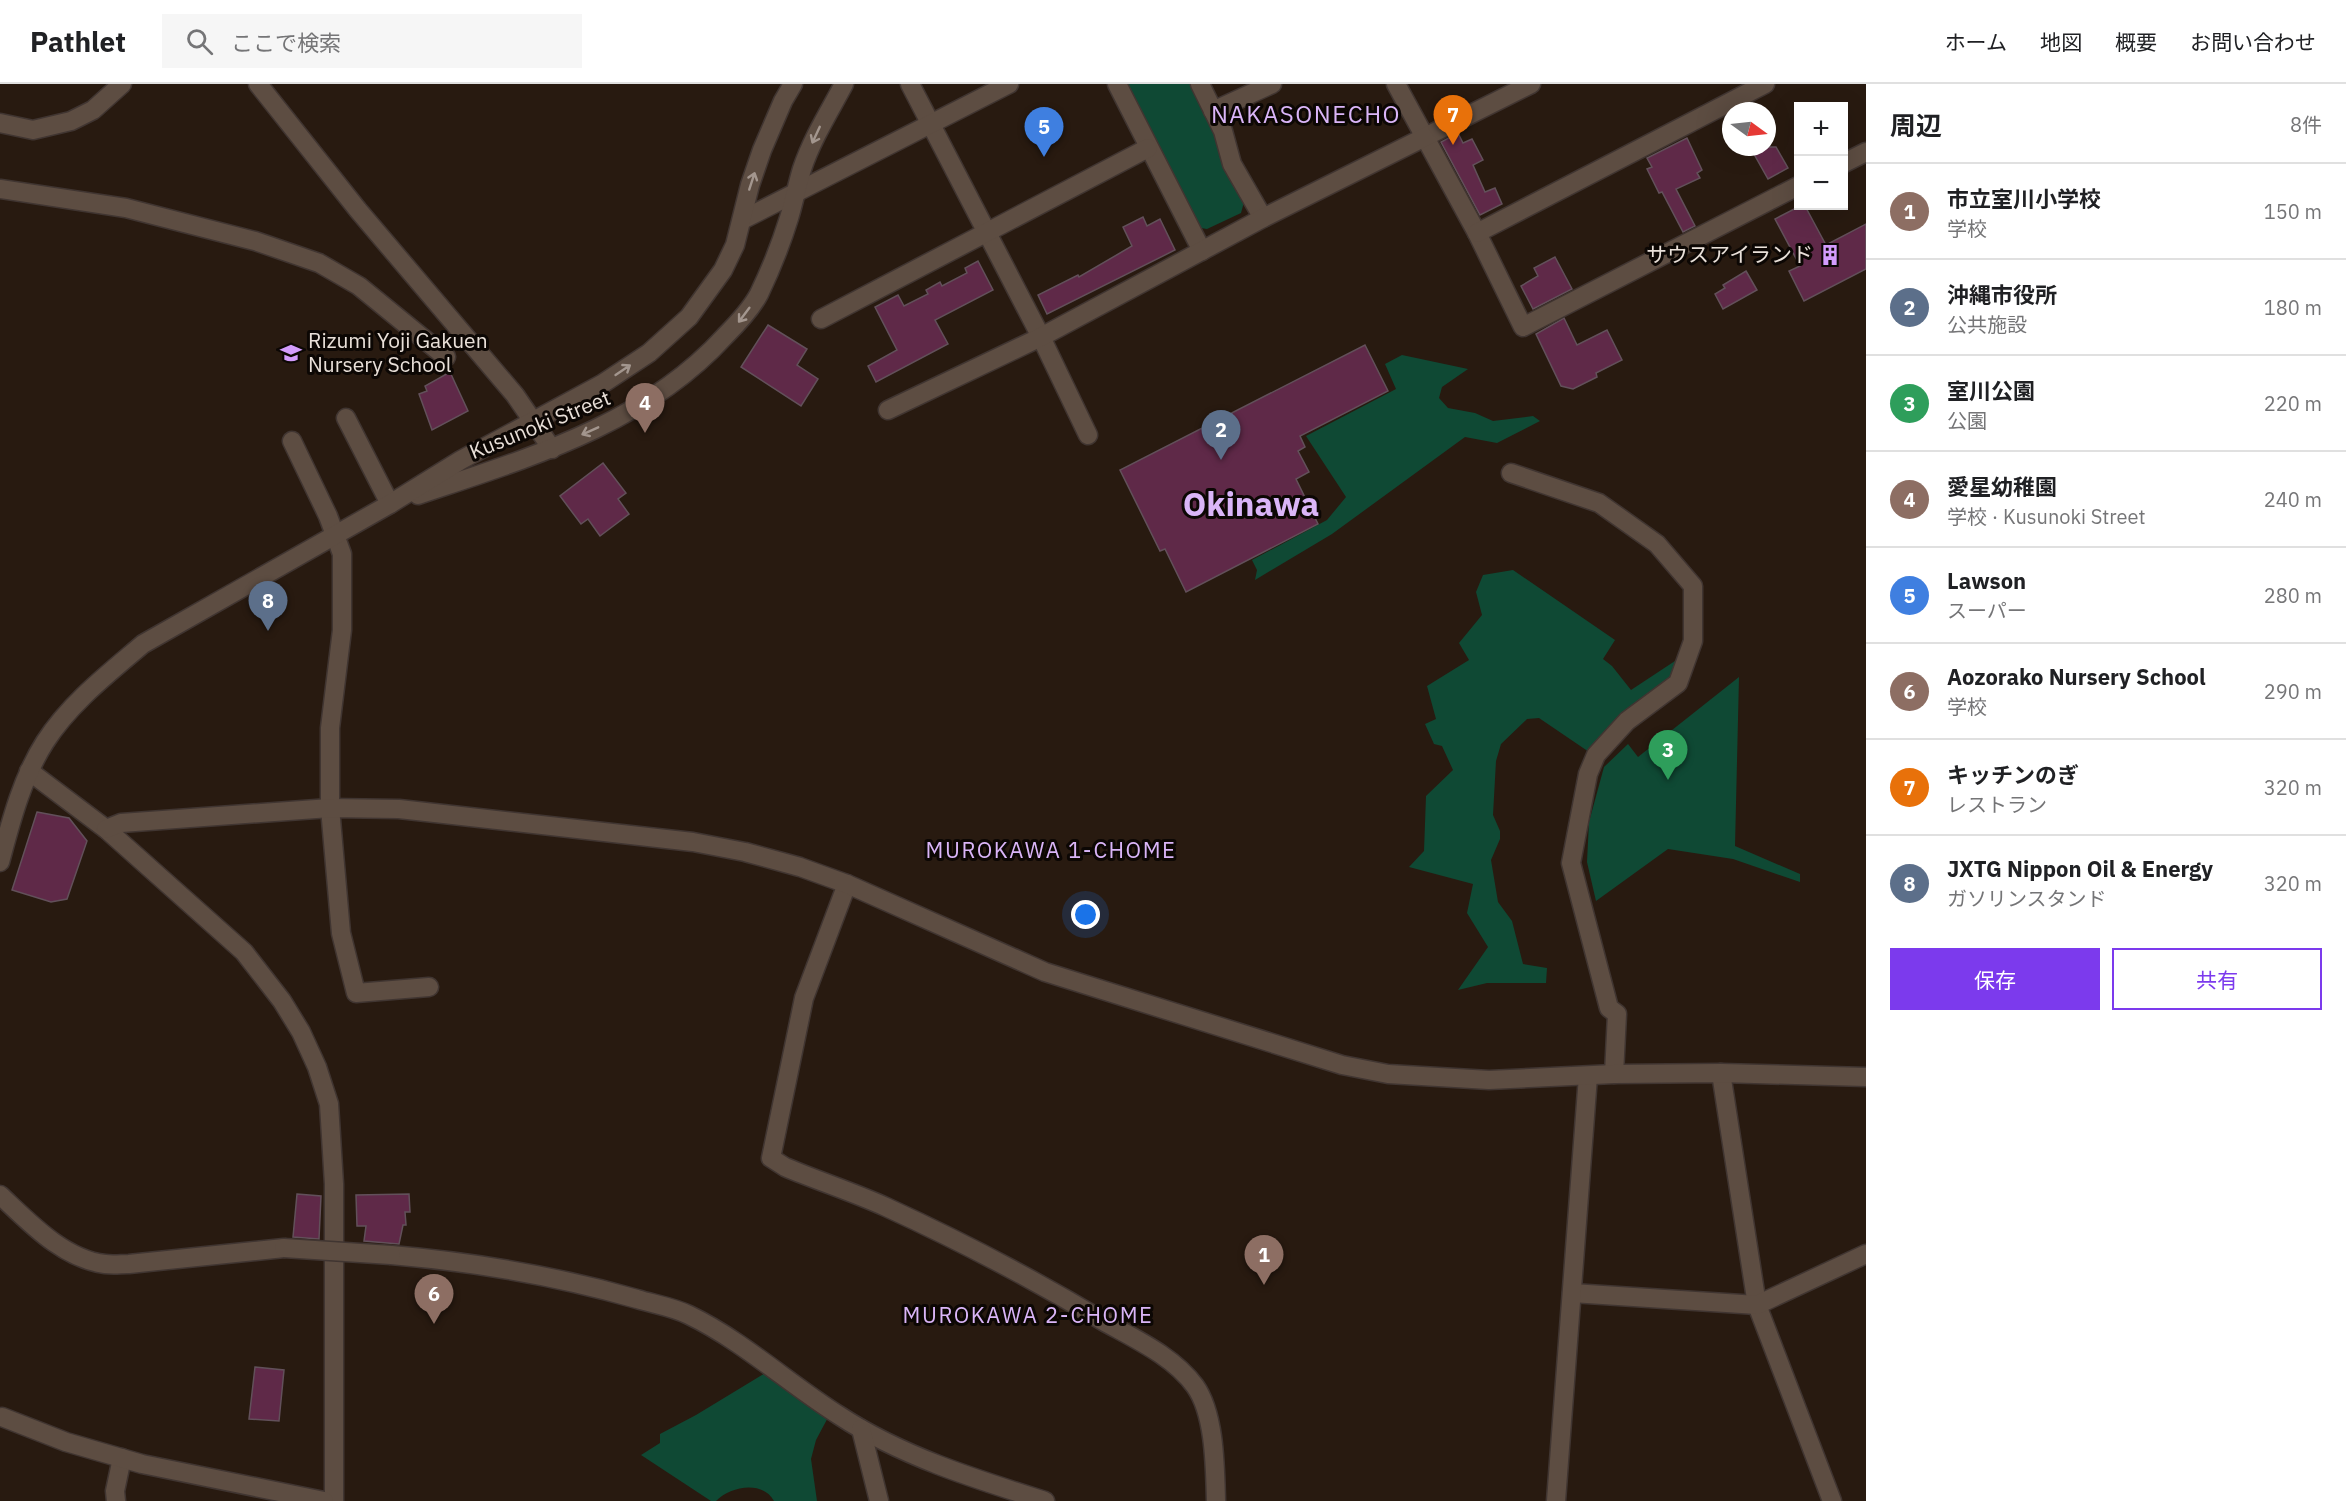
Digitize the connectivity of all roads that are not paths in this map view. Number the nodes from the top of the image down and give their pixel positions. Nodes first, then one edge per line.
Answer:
1 (122, 84) edge
2 (258, 84) edge
3 (793, 84) edge
4 (844, 84) edge
5 (910, 84) edge
6 (1009, 84) edge
7 (1117, 84) edge
8 (1200, 84) edge
9 (1272, 84) edge
10 (1531, 84) edge
11 (1765, 84) edge
12 (1399, 85) edge
13 (1213, 111) junction
14 (0, 123) edge
15 (930, 124) junction
16 (1425, 137) junction
17 (1148, 148) junction
18 (1866, 152) edge
19 (1848, 161) edge
20 (1794, 188) edge
21 (0, 189) edge
22 (797, 192) junction
23 (1263, 218) junction
24 (742, 220) junction
25 (987, 232) junction
26 (1477, 233) junction
27 (1202, 252) junction
28 (821, 319) dead end
29 (1041, 337) junction
30 (446, 357) dead end
31 (888, 410) dead end
32 (346, 418) dead end
33 (535, 421) junction
34 (1088, 435) dead end
35 (292, 441) dead end
36 (552, 448) junction
37 (1511, 473) dead end
38 (390, 504) junction
39 (335, 533) junction
40 (29, 771) junction
41 (330, 808) junction
42 (106, 829) junction
43 (0, 862) edge
44 (847, 884) junction
45 (429, 987) dead end
46 (1721, 1073) junction
47 (1614, 1074) junction
48 (1588, 1076) junction
49 (1866, 1077) edge
50 (0, 1195) edge
51 (1866, 1254) edge
52 (1572, 1293) junction
53 (1757, 1305) junction
54 (1, 1417) edge
55 (861, 1429) junction
56 (122, 1458) junction
57 (116, 1501) edge
58 (324, 1501) edge
59 (334, 1501) edge
60 (879, 1501) edge
61 (1043, 1501) edge
62 (1216, 1501) edge
63 (1556, 1501) edge
64 (1832, 1501) edge

1 - 14 street
2 - 33 street
24 -> 3 street, Kusunoki Street
4 -> 22 street, Kusunoki Street
5 - 15 street
6 - 15 street
7 - 17 street
8 - 13 street
9 - 13 street
10 - 16 street
11 - 26 street
12 - 16 street
13 - 23 street
15 - 22 street
15 - 25 street
16 - 23 street
16 - 26 street
17 - 25 street
17 - 27 street
18 - 19 street
20 - 26 street
21 - 30 street
22 - 24 street
22 -> 36 street, Kusunoki Street
23 - 27 street
33 -> 24 street, Kusunoki Street
25 - 28 street
25 - 29 street
27 - 29 street
29 - 31 street
29 - 34 street
32 - 38 street
33 - 36 street
33 - 38 street, Kusunoki Street
35 - 39 street
36 - 38 street, Kusunoki Street
37 - 47 street
38 - 39 street, Kusunoki Street
39 - 40 street, Kusunoki Street
39 - 41 street
40 - 42 street
40 - 43 street, Kusunoki Street
41 - 42 street
41 - 44 street
41 - 45 street
42 - 59 street
44 - 48 street
44 - 62 street
46 - 47 street
46 - 49 street
46 - 53 street
47 - 48 street
48 - 52 street
50 - 55 street, bridge
51 - 53 street
52 - 53 street
52 - 63 street
53 - 64 street
54 - 56 street
55 - 60 street
55 - 61 street
56 - 57 street
56 - 58 street

